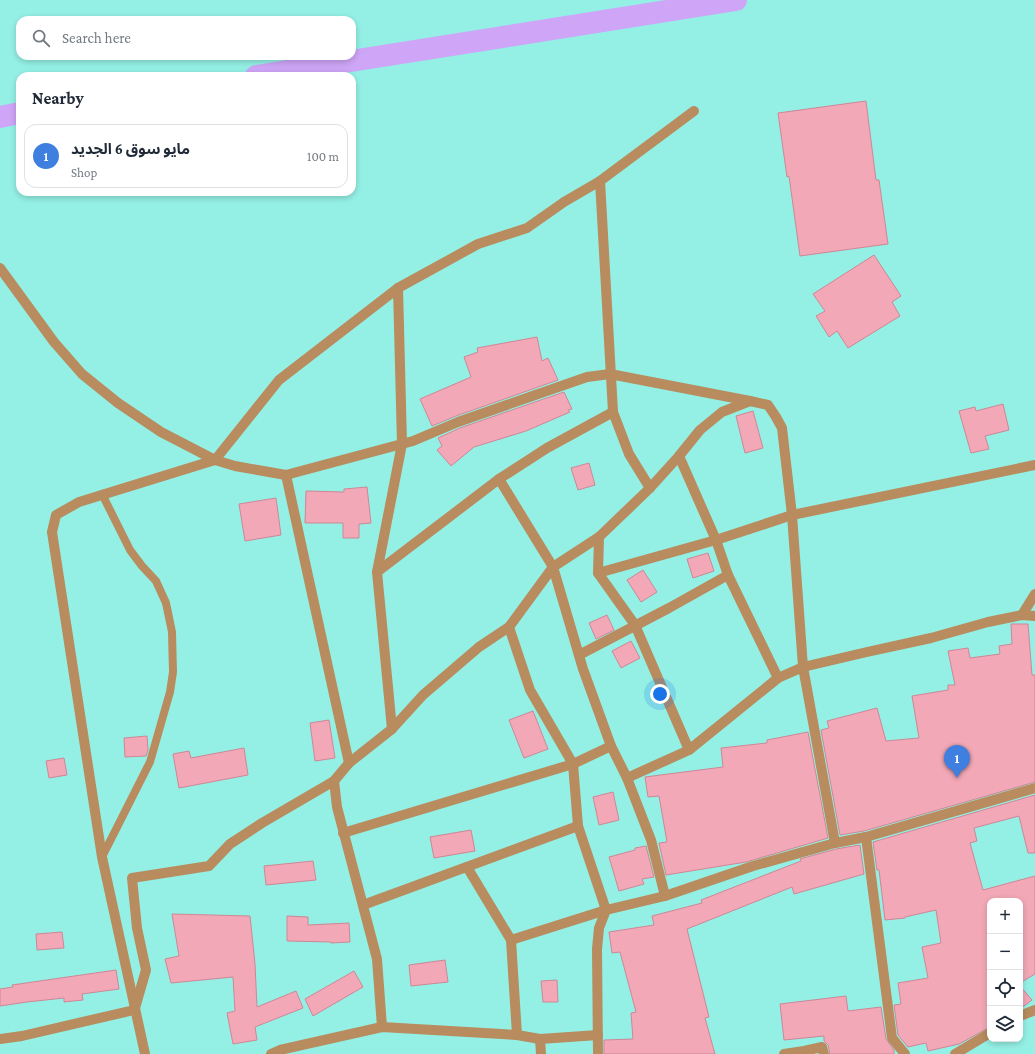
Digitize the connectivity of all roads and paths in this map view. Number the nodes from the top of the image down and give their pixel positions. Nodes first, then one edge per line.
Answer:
1 (694, 112) dead end
2 (600, 181) junction
3 (0, 268) edge
4 (398, 288) junction
5 (610, 374) junction
6 (750, 401) junction
7 (613, 412) junction
8 (402, 444) junction
9 (680, 456) junction
10 (215, 460) junction
11 (1035, 465) edge
12 (286, 475) junction
13 (499, 479) junction
14 (650, 488) junction
15 (102, 494) junction
16 (792, 515) junction
17 (599, 537) junction
18 (716, 540) junction
19 (553, 567) junction
20 (377, 572) junction
21 (598, 573) junction
22 (728, 575) junction
23 (1035, 594) edge
24 (1022, 615) junction
25 (1035, 616) edge
26 (635, 625) junction
27 (509, 627) junction
28 (579, 655) junction
29 (803, 667) junction
30 (778, 678) junction
31 (392, 729) junction
32 (611, 746) junction
33 (689, 750) junction
34 (349, 763) junction
35 (573, 764) junction
36 (627, 778) junction
37 (334, 781) junction
38 (1035, 788) edge
39 (578, 826) junction
40 (343, 833) junction
41 (866, 837) junction
42 (835, 844) junction
43 (102, 858) junction
44 (467, 867) junction
45 (665, 896) junction
46 (362, 905) junction
47 (606, 910) junction
48 (511, 940) junction
49 (134, 1010) junction
50 (1035, 1010) edge
51 (1023, 1015) edge
52 (382, 1027) junction
53 (517, 1035) junction
54 (598, 1035) junction
55 (987, 1035) edge
56 (0, 1039) edge
57 (540, 1039) junction
58 (145, 1054) edge
59 (271, 1054) edge
60 (541, 1054) edge
61 (598, 1054) edge
62 (784, 1054) edge
63 (824, 1054) edge
64 (905, 1054) edge
65 (955, 1054) edge

1 - 2 street
2 - 4 street
2 - 5 street
3 - 10 street
4 - 8 street
4 - 10 street
5 - 6 street
5 - 7 street
5 - 8 street
6 - 9 street
6 - 16 street
7 - 13 street
7 - 14 street
8 - 12 street
8 - 20 street
9 - 14 street
9 - 18 street
10 - 12 street
10 - 15 street
11 - 16 street
12 - 34 street
13 - 19 street
13 - 20 street
14 - 17 street
15 - 43 lane
15 - 43 street
16 - 18 street
16 - 29 street
17 - 19 street
17 - 21 street
18 - 21 street
18 - 22 street
19 - 27 street
19 - 28 street
20 - 31 street
21 - 26 street
22 - 26 street
22 - 30 street
23 - 24 street
24 - 25 street
24 - 29 street
26 - 28 street
26 - 33 street
27 - 31 street
27 - 35 street
28 - 32 street
29 - 30 street
29 - 42 street
30 - 33 street
31 - 34 street
32 - 35 street
32 - 36 street
33 - 36 street
34 - 37 street
35 - 39 street
35 - 40 street
36 - 45 street
37 - 40 street
37 - 49 street
38 - 41 street
39 - 44 street
39 - 47 street
40 - 46 street
41 - 42 street
41 - 64 street
42 - 45 street
43 - 49 street
44 - 46 street
44 - 48 street
45 - 47 street
46 - 52 street
47 - 48 street
47 - 54 street
48 - 53 street
49 - 56 street
49 - 58 street
50 - 51 street
52 - 53 street
52 - 59 street
53 - 57 street
54 - 57 street
54 - 61 street
55 - 65 street
57 - 60 street
62 - 63 street

